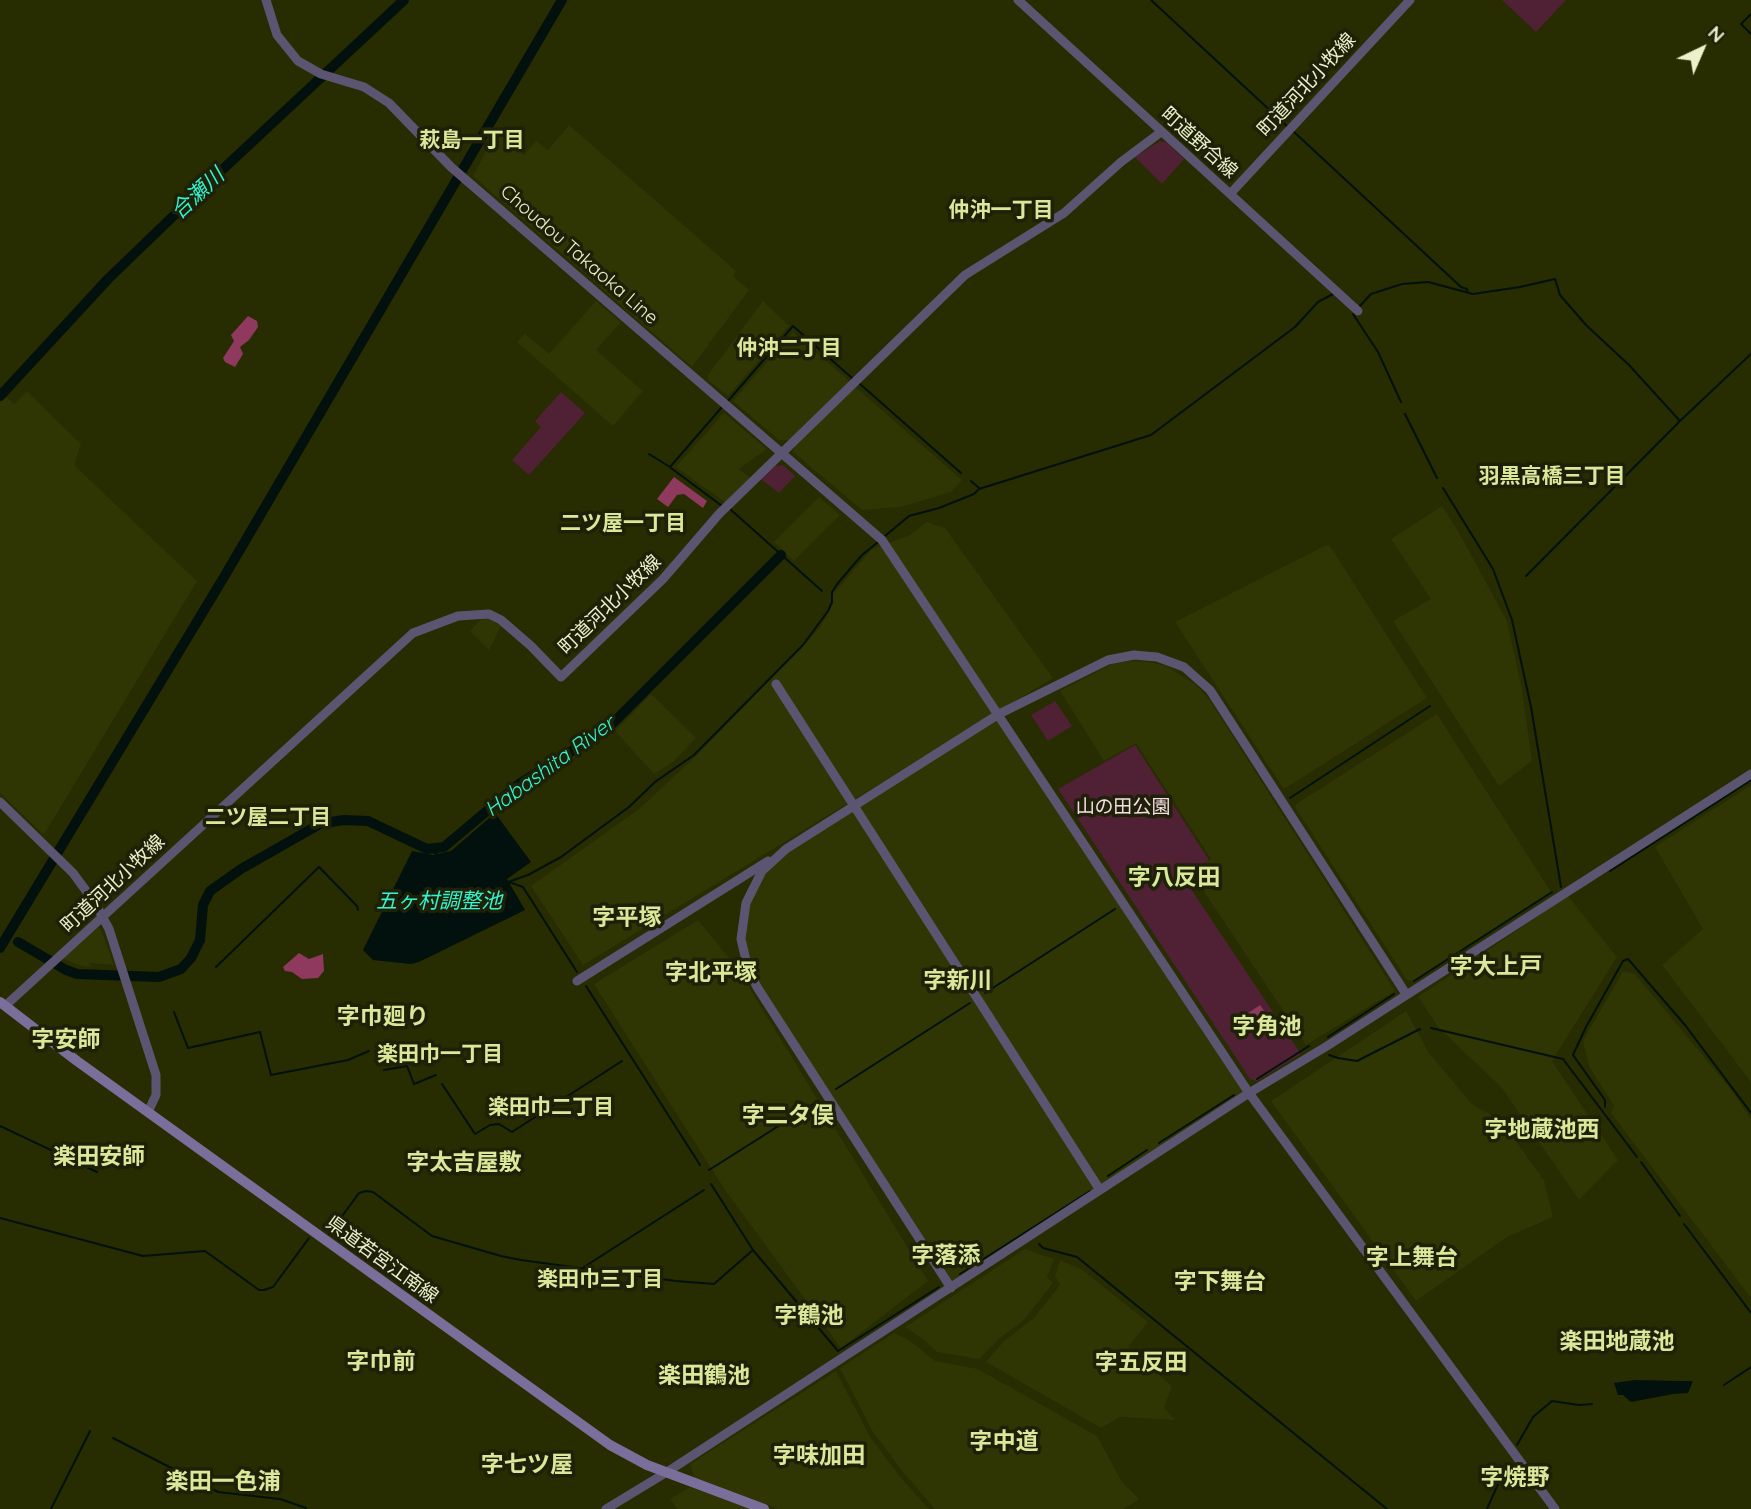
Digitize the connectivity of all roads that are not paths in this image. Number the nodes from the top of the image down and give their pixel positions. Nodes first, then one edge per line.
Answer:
1 (266, 0) edge
2 (1018, 0) edge
3 (1410, 0) edge
4 (1161, 132) junction
5 (1230, 194) junction
6 (1358, 311) dead end
7 (781, 453) junction
8 (776, 684) dead end
9 (999, 714) junction
10 (1751, 774) edge
11 (0, 802) edge
12 (854, 805) junction
13 (774, 858) junction
14 (103, 917) junction
15 (577, 981) dead end
16 (1406, 994) junction
17 (2, 1004) edge
18 (1249, 1093) junction
19 (148, 1112) junction
20 (1100, 1190) junction
21 (951, 1288) junction
22 (667, 1472) junction
23 (606, 1509) edge
24 (764, 1509) edge
25 (1555, 1509) edge

1 - 7 street, Choudou Takaoka Line
2 - 4 street, 町道野合線
3 - 5 street, 町道河北小牧線
4 - 5 street, 町道野合線
4 - 7 street, 町道河北小牧線
5 - 6 street, 町道野合線
7 - 9 street, Choudou Takaoka Line
7 - 14 street, 町道河北小牧線
8 - 12 street
9 - 12 street
9 - 16 street
9 - 18 street, Choudou Takaoka Line
10 - 16 street
11 - 14 street
12 - 13 street
12 - 20 street
13 - 15 street
13 - 21 street
14 - 17 street, 町道河北小牧線
14 - 19 street
16 - 18 street
17 - 19 main road, 県道若宮江南線
18 - 20 street
18 - 25 street, Choudou Takaoka Line
19 - 22 main road, 県道若宮江南線
20 - 21 street
21 - 22 street
22 - 23 street
22 - 24 main road, 県道若宮江南線

